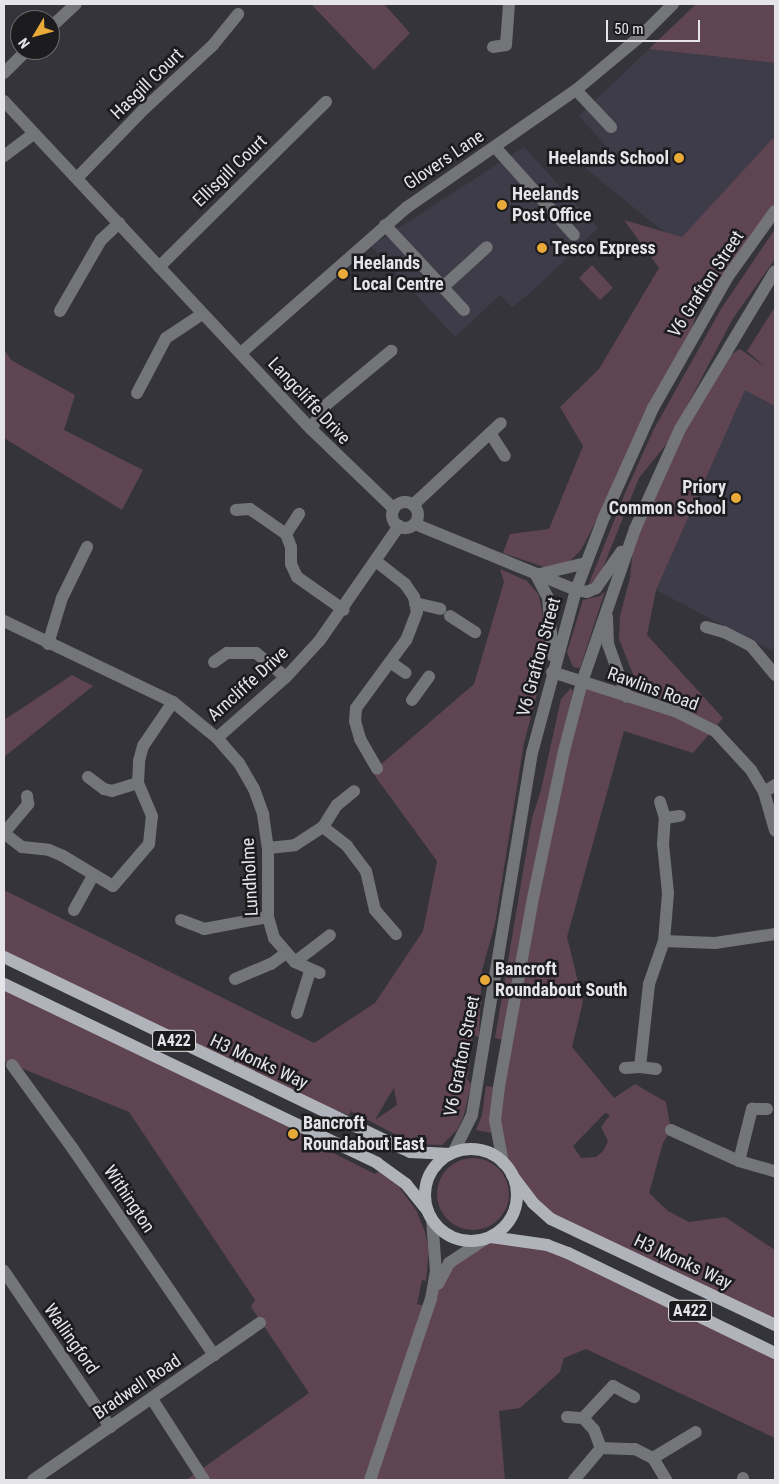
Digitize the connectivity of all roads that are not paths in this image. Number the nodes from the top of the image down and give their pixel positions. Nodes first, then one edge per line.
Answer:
1 (76, 4) edge
2 (509, 4) edge
3 (673, 4) edge
4 (238, 14) dead end
5 (60, 19) edge
6 (493, 47) dead end
7 (16, 60) edge
8 (4, 73) edge
9 (576, 90) junction
10 (4, 101) edge
11 (326, 102) dead end
12 (611, 126) dead end
13 (33, 134) junction
14 (495, 147) junction
15 (4, 156) edge
16 (77, 178) junction
17 (775, 212) edge
18 (118, 223) junction
19 (385, 225) junction
20 (574, 235) dead end
21 (487, 247) dead end
22 (159, 267) junction
23 (775, 271) edge
24 (443, 287) junction
25 (464, 310) dead end
26 (60, 311) dead end
27 (202, 314) junction
28 (392, 351) dead end
29 (241, 353) junction
30 (137, 393) dead end
31 (501, 422) dead end
32 (311, 429) junction
33 (490, 434) junction
34 (505, 456) dead end
35 (414, 505) junction
36 (394, 509) junction
37 (236, 510) dead end
38 (299, 514) dead end
39 (415, 524) junction
40 (399, 526) junction
41 (635, 529) junction
42 (286, 534) junction
43 (87, 547) dead end
44 (377, 562) junction
45 (586, 563) junction
46 (536, 575) junction
47 (576, 590) junction
48 (415, 603) junction
49 (607, 608) junction
50 (344, 610) junction
51 (4, 621) edge
52 (706, 627) dead end
53 (475, 632) dead end
54 (48, 644) junction
55 (214, 662) dead end
56 (390, 662) junction
57 (553, 669) junction
58 (775, 675) edge
59 (286, 677) junction
60 (582, 682) junction
61 (627, 697) junction
62 (412, 700) dead end
63 (173, 702) junction
64 (217, 738) junction
65 (377, 768) dead end
66 (88, 777) dead end
67 (138, 783) junction
68 (770, 788) edge
69 (354, 791) dead end
70 (26, 796) dead end
71 (660, 802) dead end
72 (680, 816) dead end
73 (665, 818) junction
74 (323, 827) junction
75 (775, 830) edge
76 (4, 833) edge
77 (268, 848) junction
78 (93, 876) junction
79 (74, 910) dead end
80 (268, 917) junction
81 (181, 920) dead end
82 (396, 934) dead end
83 (775, 934) edge
84 (330, 935) dead end
85 (664, 941) junction
86 (4, 957) edge
87 (290, 957) junction
88 (235, 980) dead end
89 (4, 984) edge
90 (297, 1013) dead end
91 (12, 1065) dead end
92 (640, 1067) junction
93 (625, 1068) dead end
94 (656, 1070) dead end
95 (767, 1109) dead end
96 (671, 1130) dead end
97 (452, 1154) junction
98 (739, 1162) junction
99 (504, 1163) junction
100 (775, 1171) edge
101 (512, 1175) junction
102 (430, 1215) junction
103 (488, 1238) junction
104 (4, 1271) edge
105 (431, 1299) junction
106 (260, 1323) dead end
107 (775, 1325) edge
108 (775, 1353) edge
109 (214, 1356) junction
110 (634, 1396) dead end
111 (152, 1399) junction
112 (567, 1417) dead end
113 (584, 1418) junction
114 (110, 1427) junction
115 (696, 1432) dead end
116 (601, 1448) junction
117 (654, 1458) junction
118 (33, 1480) edge
119 (204, 1480) edge
120 (370, 1480) edge
121 (574, 1480) edge
122 (666, 1480) edge

1 - 5 street
2 - 6 street
3 - 9 street, Glovers Lane
4 - 16 street, Hasgill Court
7 - 8 street
9 - 12 street
9 - 14 street, Glovers Lane
10 - 13 street, Langcliffe Drive
11 - 22 street, Ellisgill Court
13 - 15 street
13 - 16 street, Langcliffe Drive
14 - 19 street, Glovers Lane
14 - 20 street
16 - 18 street, Langcliffe Drive
17 - 45 street, V6 Grafton Street
18 - 22 street, Langcliffe Drive
18 - 26 street
19 - 24 street
19 - 29 street, Glovers Lane
21 - 24 street
22 - 27 street, Langcliffe Drive
23 - 41 street
24 - 25 street
27 - 29 street, Langcliffe Drive
27 - 30 street
28 - 32 street
29 - 32 street, Langcliffe Drive
31 - 33 street
32 - 36 street, Langcliffe Drive
33 - 34 street
33 - 35 street
35 - 36 street
35 - 39 street
36 - 40 street
37 - 42 street
38 - 42 street
39 - 40 street
39 - 46 street
40 - 44 street, Arncliffe Drive
41 - 47 street
41 - 49 street
42 - 50 street
43 - 54 street
44 - 48 street
44 - 50 street, Arncliffe Drive
45 - 46 street
45 - 47 street, V6 Grafton Street
46 - 47 street
46 - 57 street
47 - 57 street, V6 Grafton Street
48 - 53 street
48 - 56 street
49 - 60 street
49 - 61 street
50 - 59 street, Arncliffe Drive
51 - 54 street, Arncliffe Drive
52 - 58 street
54 - 63 street, Arncliffe Drive
55 - 59 street
56 - 62 street
56 - 65 street
57 - 60 street, Rawlins Road
57 - 97 street, V6 Grafton Street
59 - 64 street, Arncliffe Drive
60 - 61 street, Rawlins Road
60 - 99 street
61 - 68 street, Rawlins Road
63 - 64 street, Arncliffe Drive
63 - 67 street
64 - 77 street, Lundholme
66 - 67 street
67 - 78 street
68 - 75 street, Rawlins Road
69 - 74 street
70 - 76 street
71 - 73 street
72 - 73 street
73 - 85 street
74 - 77 street
74 - 82 street
76 - 78 street
77 - 80 street, Lundholme
78 - 79 street
80 - 81 street
80 - 87 street, Lundholme
83 - 85 street
84 - 87 street
85 - 92 street
86 - 97 main road, H3 Monks Way / A422
87 - 88 street
87 - 90 street, Lundholme
89 - 102 main road, A422
91 - 109 street, Withington
92 - 93 street
92 - 94 street
95 - 98 street
96 - 98 street
97 - 99 main road, A422
97 - 102 main road
98 - 100 street
99 - 101 main road, A422
101 - 103 main road, A422
101 - 107 main road, H3 Monks Way / A422
102 - 103 main road, A422
102 - 105 street
103 - 105 street
103 - 108 main road, A422
104 - 114 street, Wallingford
105 - 120 street
106 - 109 street, Bradwell Road
109 - 111 street, Bradwell Road
110 - 113 street
111 - 114 street, Bradwell Road
111 - 119 street
112 - 113 street
113 - 116 street
114 - 118 street, Bradwell Road
115 - 117 street
116 - 117 street
116 - 121 street
117 - 122 street

